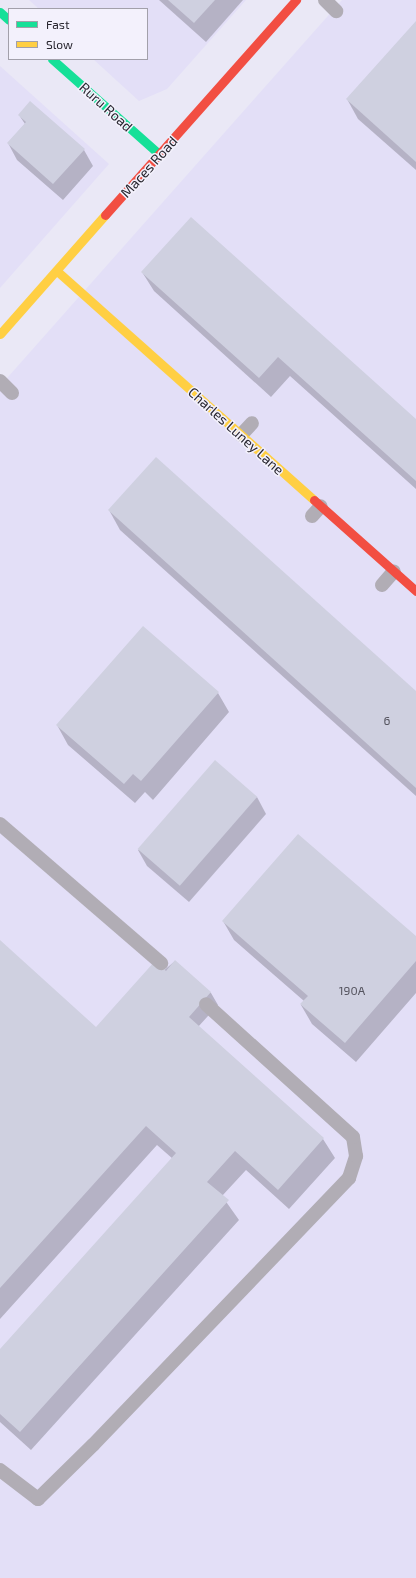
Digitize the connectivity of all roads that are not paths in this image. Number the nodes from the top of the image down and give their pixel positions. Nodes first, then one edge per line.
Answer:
1 (296, 0) edge
2 (325, 0) edge
3 (336, 11) dead end
4 (0, 12) edge
5 (8, 19) edge
6 (53, 60) edge
7 (160, 155) junction
8 (57, 271) junction
9 (0, 334) edge
10 (0, 381) edge
11 (12, 393) dead end
12 (252, 423) dead end
13 (244, 438) junction
14 (238, 452) dead end
15 (394, 571) junction
16 (382, 585) dead end
17 (416, 590) edge
18 (0, 824) edge
19 (161, 963) dead end
20 (206, 1004) dead end
21 (0, 1470) edge

1 - 7 street, Maces Road
2 - 3 lane
4 - 5 street
6 - 7 street, Ruru Road
7 - 8 street, Maces Road
8 - 9 street, Maces Road
8 - 13 street, Charles Luney Lane
10 - 11 lane
12 - 13 lane
13 - 14 lane
13 - 15 street, Charles Luney Lane
15 - 16 lane
15 - 17 street, Charles Luney Lane
18 - 19 lane
20 - 21 lane

